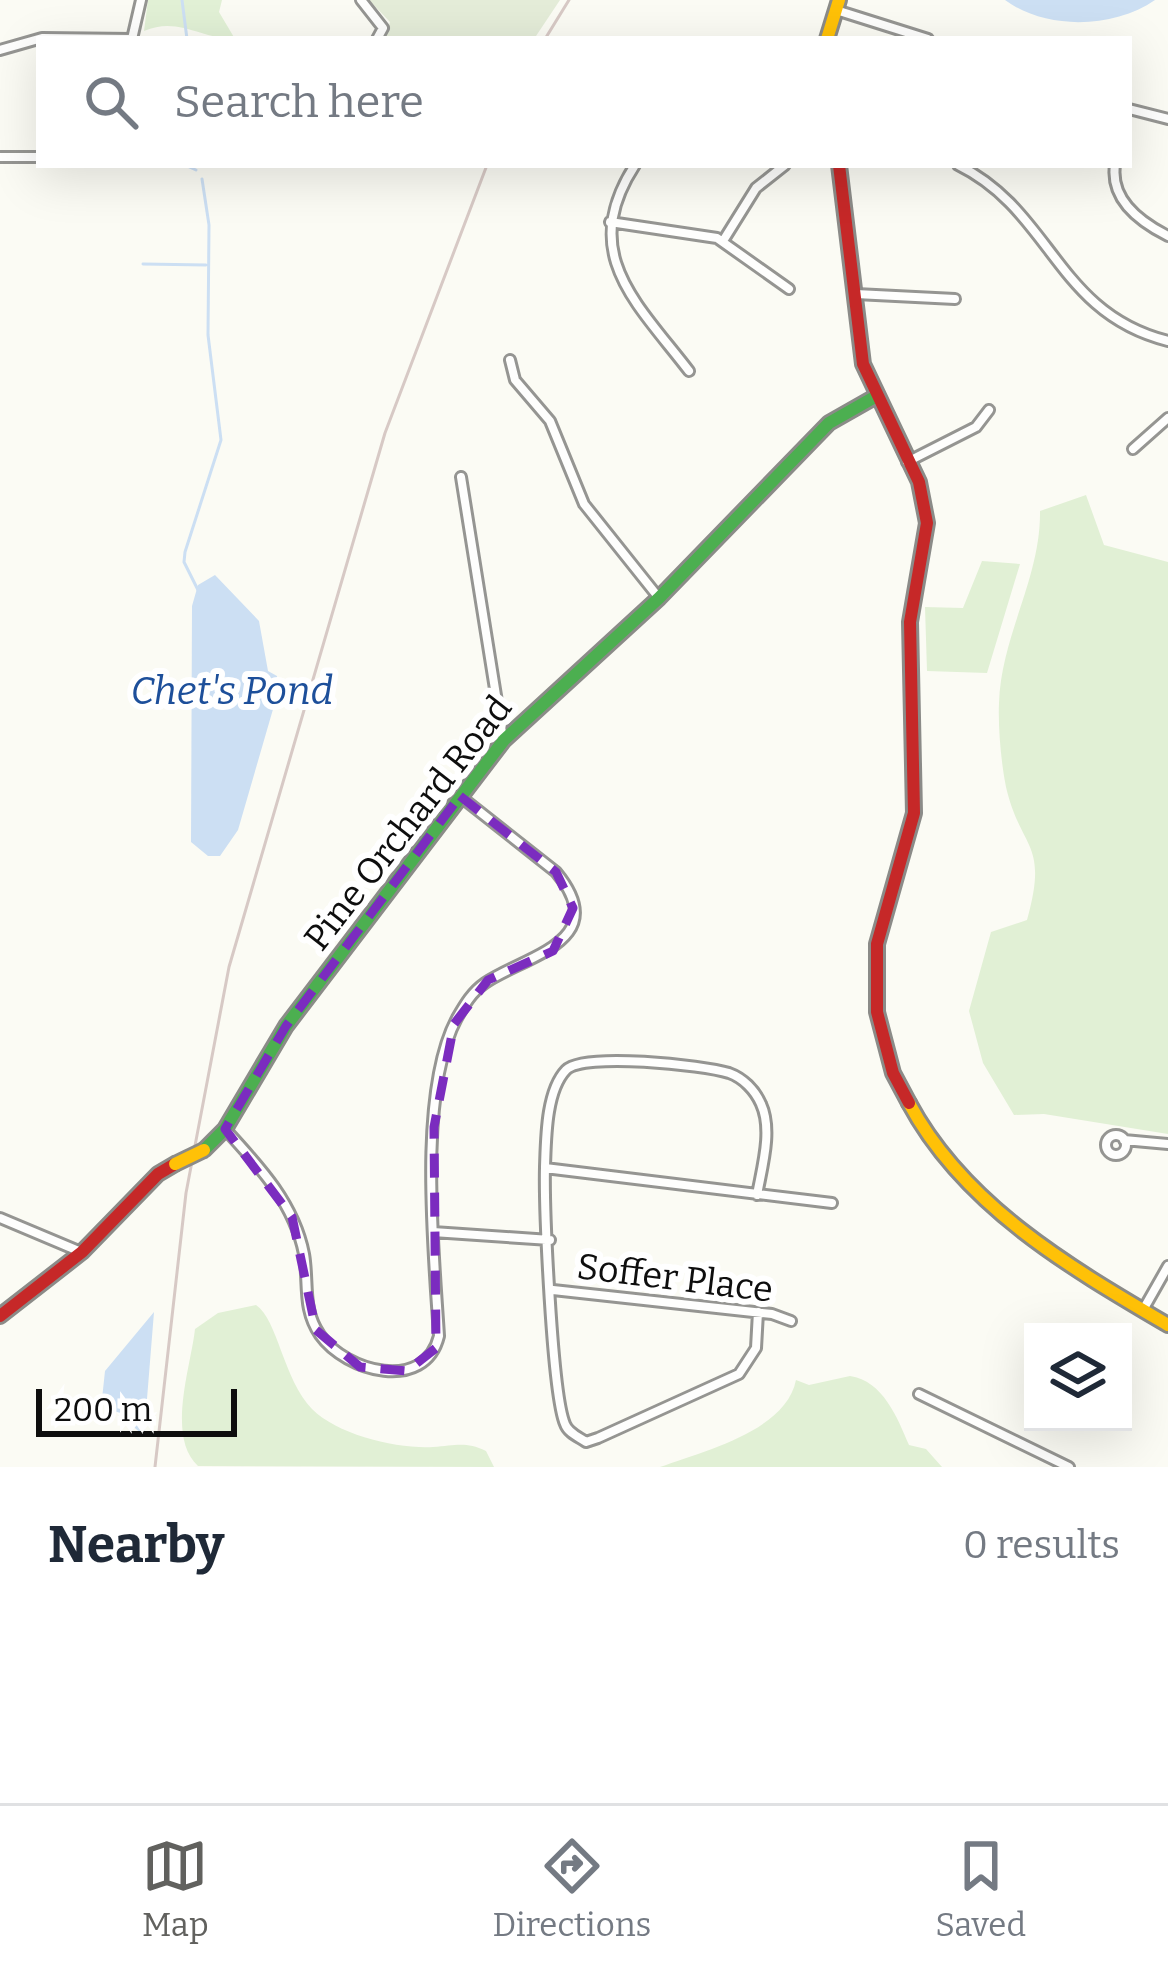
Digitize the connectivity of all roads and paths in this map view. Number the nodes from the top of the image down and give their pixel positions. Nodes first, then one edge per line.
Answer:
1 (141, 0) edge
2 (361, 0) edge
3 (837, 5) edge
4 (133, 36) edge
5 (379, 36) edge
6 (828, 36) edge
7 (920, 36) edge
8 (36, 40) edge
9 (0, 50) edge
10 (1132, 111) edge
11 (1168, 119) edge
12 (36, 157) edge
13 (0, 158) edge
14 (633, 168) edge
15 (781, 168) edge
16 (839, 168) edge
17 (963, 168) edge
18 (1115, 168) edge
19 (610, 222) junction
20 (1168, 236) edge
21 (723, 241) junction
22 (789, 289) dead end
23 (856, 294) junction
24 (955, 299) dead end
25 (1168, 340) edge
26 (510, 360) dead end
27 (689, 371) dead end
28 (873, 398) junction
29 (989, 410) dead end
30 (1168, 418) edge
31 (1133, 449) dead end
32 (907, 462) junction
33 (461, 477) dead end
34 (658, 598) junction
35 (504, 740) junction
36 (460, 796) junction
37 (225, 1130) junction
38 (1124, 1139) dead end
39 (1168, 1144) edge
40 (545, 1168) junction
41 (757, 1195) junction
42 (832, 1204) dead end
43 (0, 1217) edge
44 (433, 1232) junction
45 (550, 1240) junction
46 (82, 1252) junction
47 (1168, 1266) edge
48 (553, 1291) junction
49 (1143, 1310) junction
50 (758, 1312) junction
51 (0, 1316) edge
52 (791, 1321) dead end
53 (1168, 1325) edge
54 (919, 1394) dead end
55 (1070, 1467) edge

1 - 4 street
2 - 5 street
3 - 6 street
3 - 7 street
8 - 9 street
10 - 11 street
12 - 13 street
14 - 19 street
15 - 21 street
16 - 23 street
17 - 25 street
18 - 20 street
19 - 21 street
19 - 27 street
21 - 22 street
23 - 24 street
23 - 28 street
26 - 34 street
28 - 32 street
28 - 34 street, Pine Orchard Road
29 - 32 street
30 - 31 street
32 - 49 street
33 - 35 street
34 - 35 street, Pine Orchard Road
35 - 36 street, Pine Orchard Road
36 - 37 street, Pine Orchard Road
36 - 44 street
37 - 44 street
37 - 46 street, Pine Orchard Road, bridge
38 - 39 street
40 - 41 street
40 - 41 street
40 - 45 street
41 - 42 street
43 - 46 street
44 - 45 street
45 - 48 street
46 - 51 street, Pine Orchard Road
47 - 49 street
48 - 50 street, Soffer Place
48 - 50 street
49 - 53 street
50 - 52 street, Soffer Place
54 - 55 street

